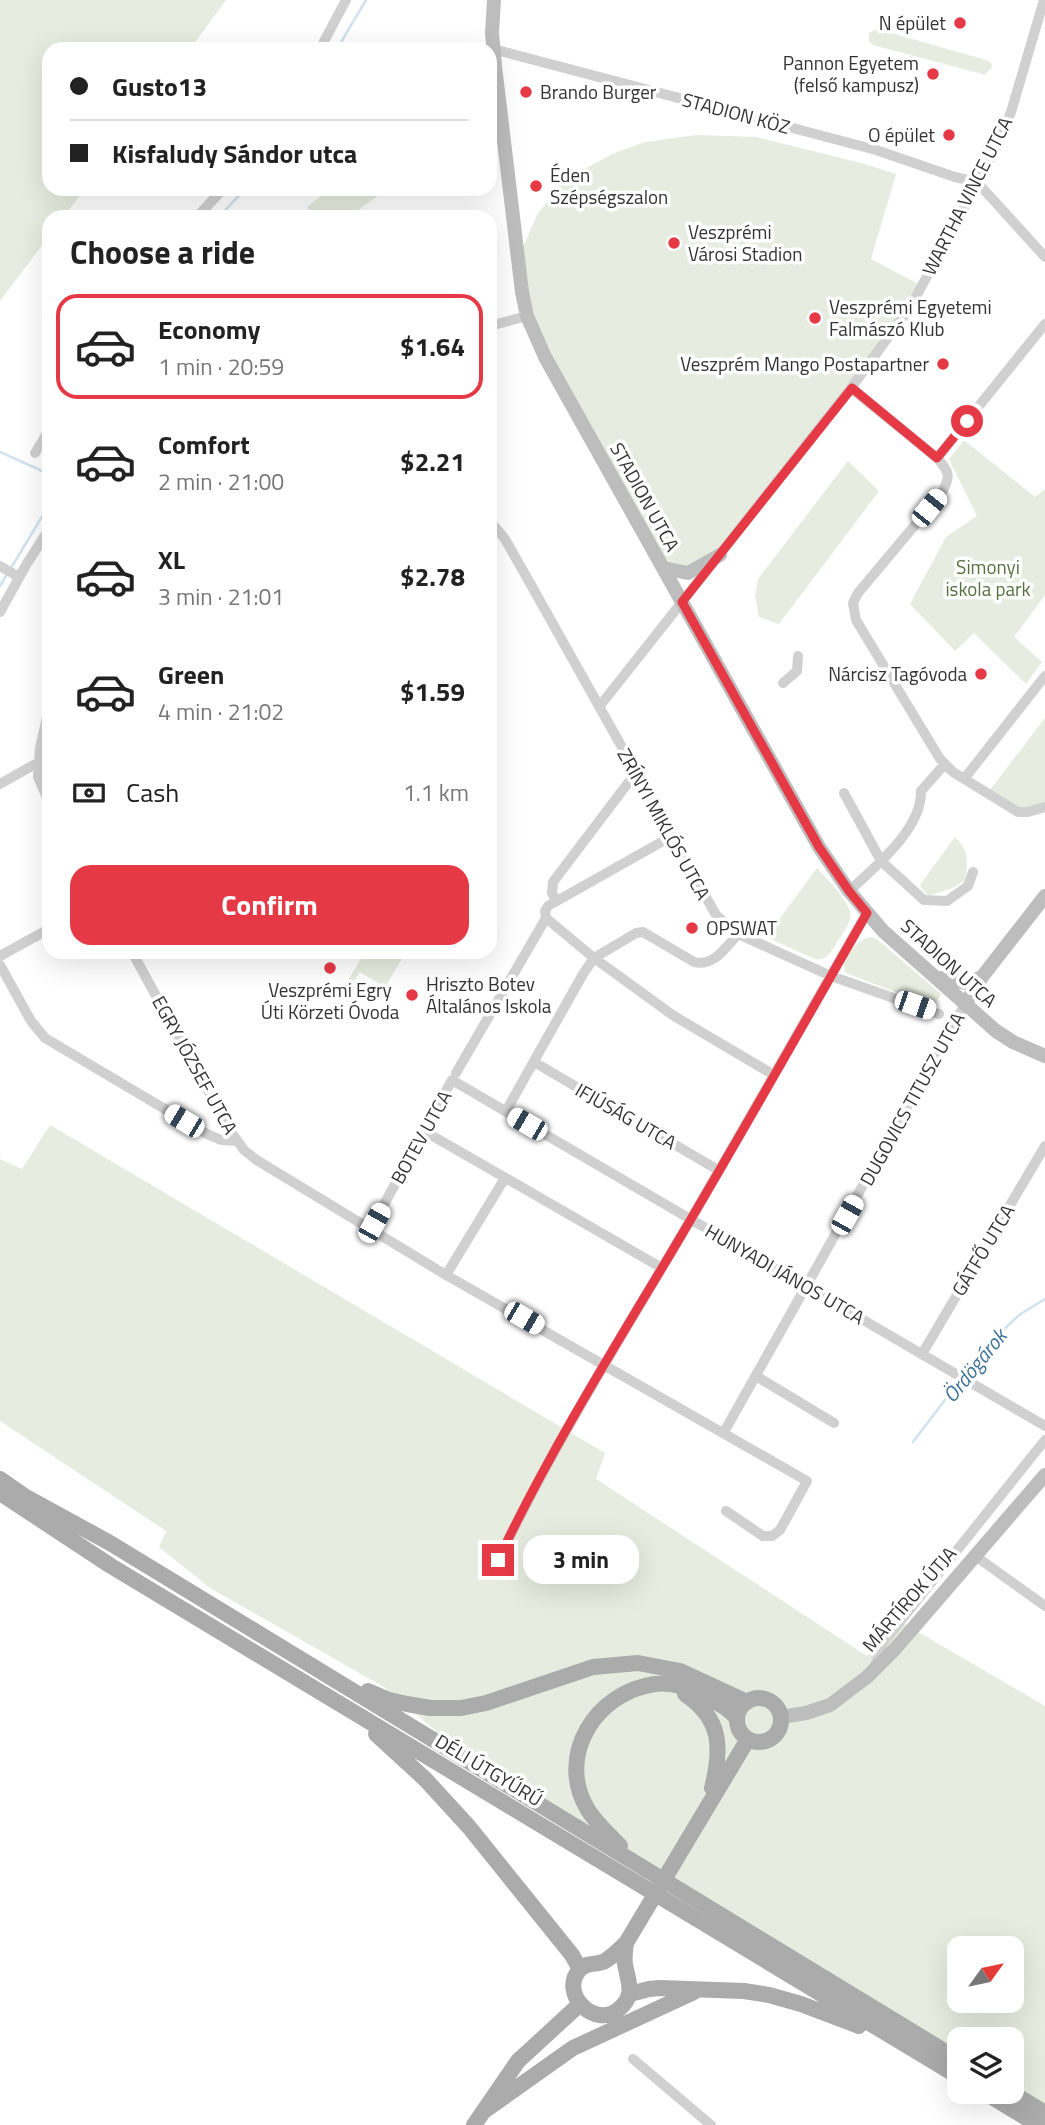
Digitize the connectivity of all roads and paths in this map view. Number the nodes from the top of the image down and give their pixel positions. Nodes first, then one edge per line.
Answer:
1 (346, 0) edge
2 (494, 0) edge
3 (1044, 0) edge
4 (1041, 25) edge
5 (324, 42) edge
6 (493, 42) edge
7 (497, 50) edge
8 (497, 83) edge
9 (977, 182) junction
10 (216, 196) edge
11 (204, 210) edge
12 (1045, 257) edge
13 (527, 316) junction
14 (497, 324) edge
15 (1045, 324) edge
16 (852, 388) junction
17 (42, 442) edge
18 (35, 453) dead end
19 (937, 458) junction
20 (497, 529) edge
21 (42, 538) edge
22 (720, 555) junction
23 (0, 566) edge
24 (663, 568) junction
25 (15, 575) junction
26 (682, 602) junction
27 (0, 612) edge
28 (798, 656) dead end
29 (1045, 676) edge
30 (783, 683) dead end
31 (599, 707) junction
32 (42, 736) edge
33 (39, 762) junction
34 (945, 764) junction
35 (964, 779) junction
36 (628, 783) dead end
37 (0, 784) edge
38 (42, 786) edge
39 (844, 793) dead end
40 (1045, 807) edge
41 (671, 836) junction
42 (881, 861) junction
43 (973, 872) dead end
44 (849, 891) junction
45 (1045, 896) edge
46 (556, 901) junction
47 (867, 913) junction
48 (546, 918) junction
49 (42, 933) edge
50 (738, 934) junction
51 (0, 956) edge
52 (594, 958) junction
53 (136, 959) edge
54 (0, 965) edge
55 (934, 975) junction
56 (831, 976) junction
57 (982, 977) junction
58 (965, 1004) junction
59 (939, 1014) dead end
60 (1045, 1056) edge
61 (534, 1062) junction
62 (774, 1075) junction
63 (454, 1076) junction
64 (506, 1111) junction
65 (424, 1131) junction
66 (237, 1141) junction
67 (1045, 1146) edge
68 (718, 1170) junction
69 (505, 1178) junction
70 (690, 1219) junction
71 (370, 1230) junction
72 (662, 1268) junction
73 (446, 1275) junction
74 (806, 1287) junction
75 (922, 1354) junction
76 (603, 1363) junction
77 (756, 1376) junction
78 (834, 1423) dead end
79 (1045, 1426) edge
80 (724, 1432) junction
81 (1045, 1440) edge
82 (1045, 1475) edge
83 (0, 1479) edge
84 (0, 1493) edge
85 (726, 1511) dead end
86 (974, 1555) junction
87 (498, 1560) dead end
88 (1043, 1600) edge
89 (874, 1669) junction
90 (327, 1675) junction
91 (668, 1685) junction
92 (747, 1702) junction
93 (349, 1710) junction
94 (781, 1717) junction
95 (737, 1719) junction
96 (748, 1739) junction
97 (708, 1804) junction
98 (645, 1869) junction
99 (626, 1943) junction
100 (580, 1969) junction
101 (703, 1988) junction
102 (630, 1994) junction
103 (580, 2004) junction
104 (897, 2040) junction
105 (947, 2053) edge
106 (634, 2059) dead end
107 (947, 2070) edge
108 (1024, 2100) edge
109 (1003, 2104) edge
110 (484, 2111) junction
111 (1045, 2113) edge
112 (474, 2125) edge
113 (711, 2125) edge
114 (1038, 2125) edge

1 - 5 street
2 - 6 street, STADION UTCA
3 - 4 street, WARTHA VINCE UTCA
4 - 9 street, WARTHA VINCE UTCA
7 - 9 street, STADION KÖZ
8 - 13 street, STADION UTCA
9 - 12 street
9 - 16 street, WARTHA VINCE UTCA
10 - 11 street
13 - 14 street
13 - 24 street, STADION UTCA
15 - 19 street
16 - 19 street
16 - 22 street, WARTHA VINCE UTCA
17 - 18 street
19 - 34 street
20 - 31 street, ZRÍNYI MIKLÓS UTCA
21 - 25 street
22 - 24 street
22 - 26 street, WARTHA VINCE UTCA
23 - 25 street
24 - 26 street, STADION UTCA
25 - 27 street
26 - 31 street, WARTHA VINCE UTCA
26 - 44 street, STADION UTCA
28 - 30 street
29 - 35 street
31 - 41 street, ZRÍNYI MIKLÓS UTCA
32 - 33 street
33 - 37 street
33 - 38 street
34 - 35 street
34 - 42 street
35 - 40 street
36 - 46 street, BOTEV UTCA
39 - 42 street
41 - 46 street
41 - 50 street, ZRÍNYI MIKLÓS UTCA
42 - 43 street
42 - 44 street
44 - 47 street, STADION UTCA
45 - 57 street
46 - 48 street, BOTEV UTCA
47 - 55 street, STADION UTCA
47 - 56 street
48 - 52 street
48 - 63 street, BOTEV UTCA
49 - 51 street
50 - 52 street
50 - 56 street, ZRÍNYI MIKLÓS UTCA
52 - 61 street
52 - 62 street
53 - 66 street, EGRY JÓZSEF UTCA
54 - 66 street
55 - 57 street
55 - 58 street, STADION UTCA
56 - 59 street, ZRÍNYI MIKLÓS UTCA
56 - 62 street
57 - 58 street
58 - 60 street, STADION UTCA
58 - 74 street, DUGOVICS TITUSZ UTCA
61 - 64 street
61 - 68 street, IFJÚSÁG UTCA
62 - 68 street
63 - 64 street, HUNYADI JÁNOS UTCA
63 - 65 street, BOTEV UTCA
64 - 70 street, HUNYADI JÁNOS UTCA
65 - 69 street
65 - 71 street, BOTEV UTCA
66 - 71 street
67 - 75 street, GÁTFŐ UTCA
68 - 70 street
69 - 72 street
69 - 73 street
70 - 72 street
70 - 74 street, HUNYADI JÁNOS UTCA
71 - 73 street
72 - 76 street
73 - 76 street
74 - 75 street, HUNYADI JÁNOS UTCA
74 - 77 street, DUGOVICS TITUSZ UTCA
75 - 79 street, HUNYADI JÁNOS UTCA
76 - 80 street
76 - 87 street
77 - 78 street
77 - 80 street, DUGOVICS TITUSZ UTCA
80 - 85 street
81 - 89 street
82 - 86 street, MÁRTÍROK ÚTJA
83 - 90 main road, DÉLI ÚTGYŰRŰ
84 - 93 main road, DÉLI ÚTGYŰRŰ
86 - 88 street
86 - 89 street, MÁRTÍROK ÚTJA
89 - 94 street, MÁRTÍROK ÚTJA
90 - 92 main road
90 - 98 main road, DÉLI ÚTGYŰRŰ
91 - 95 main road
91 - 97 main road
91 - 98 main road
92 - 94 main road
92 - 95 main road
93 - 100 main road
93 - 104 main road, DÉLI ÚTGYŰRŰ
94 - 96 main road
95 - 96 main road
96 - 97 main road
97 - 99 main road
98 - 105 main road, DÉLI ÚTGYŰRŰ
99 - 100 main road
99 - 102 main road
100 - 103 main road
101 - 102 main road
101 - 104 main road
101 - 110 main road
102 - 103 main road
103 - 110 main road
104 - 107 main road, DÉLI ÚTGYŰRŰ
106 - 113 street
108 - 111 main road
109 - 114 main road
110 - 112 main road

